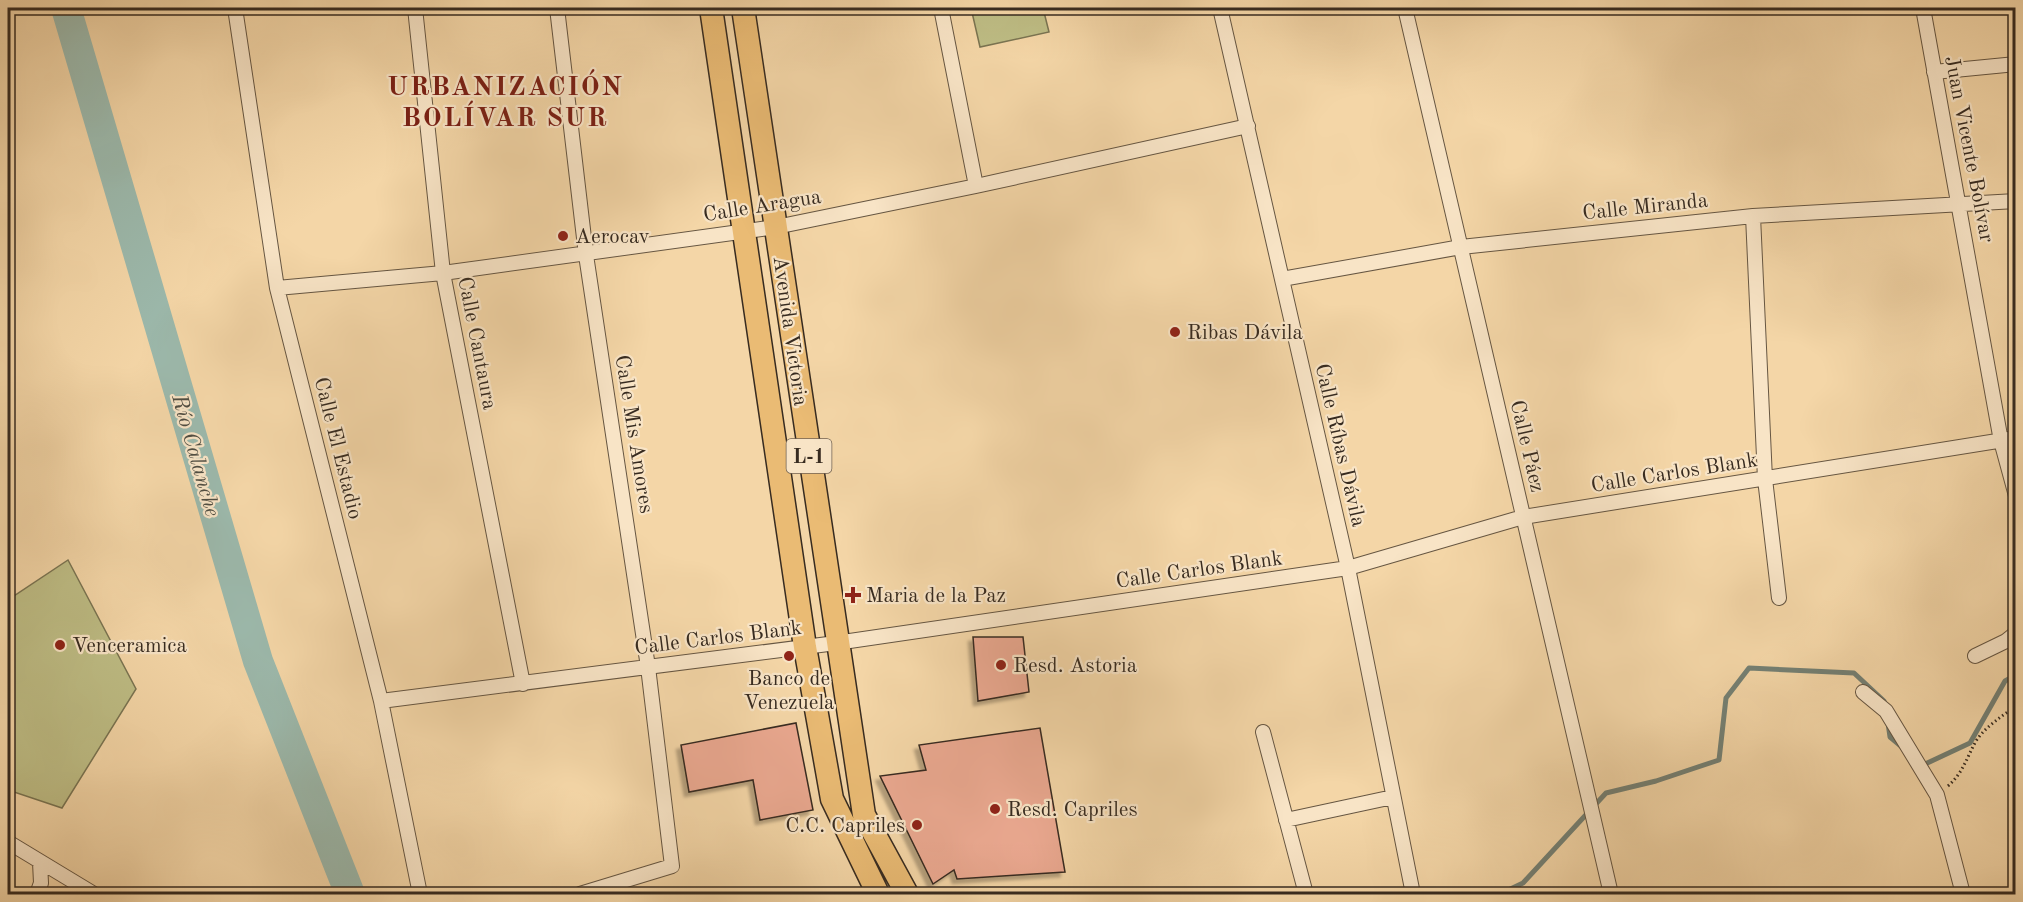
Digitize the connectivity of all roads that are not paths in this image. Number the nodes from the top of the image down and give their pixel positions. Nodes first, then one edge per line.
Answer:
1 (235, 8) edge
2 (415, 8) edge
3 (557, 8) edge
4 (711, 8) edge
5 (743, 8) edge
6 (941, 8) edge
7 (1220, 8) edge
8 (1405, 8) edge
9 (1923, 8) edge
10 (2016, 64) edge
11 (1934, 72) junction
12 (1248, 126) junction
13 (976, 186) junction
14 (2016, 201) edge
15 (1960, 203) junction
16 (1753, 216) junction
17 (776, 227) junction
18 (742, 230) junction
19 (1461, 247) junction
20 (586, 255) junction
21 (442, 273) junction
22 (1282, 279) junction
23 (277, 288) junction
24 (2008, 439) edge
25 (1765, 479) junction
26 (2016, 496) edge
27 (1523, 517) junction
28 (1348, 568) junction
29 (1779, 598) dead end
30 (2016, 633) edge
31 (836, 643) junction
32 (805, 647) junction
33 (1975, 656) dead end
34 (648, 667) junction
35 (522, 684) junction
36 (1863, 692) dead end
37 (381, 701) junction
38 (1263, 732) dead end
39 (1393, 797) junction
40 (1286, 820) junction
41 (8, 842) edge
42 (40, 862) junction
43 (37, 894) edge
44 (94, 894) edge
45 (420, 894) edge
46 (580, 894) edge
47 (878, 894) edge
48 (906, 894) edge
49 (1306, 894) edge
50 (1413, 894) edge
51 (1611, 894) edge
52 (1963, 894) edge

1 - 23 street, Calle El Estadio
2 - 21 street, Calle Cantaura
3 - 20 street, Calle Mis Amores
4 - 18 main road, Avenida Victoria / L-1
5 - 17 main road, Avenida Victoria / L-1
6 - 13 street
7 - 12 street, Calle Ríbas Dávila
8 - 19 street, Calle Páez
9 - 11 street, Juan Vicente Bolívar
10 - 11 street
11 - 15 street, Juan Vicente Bolívar
12 - 13 street, Calle Aragua
12 - 22 street, Calle Ríbas Dávila
13 - 17 street, Calle Aragua
14 - 15 street, Calle Miranda
15 - 16 street, Calle Miranda
15 - 24 street, Juan Vicente Bolívar
16 - 19 street, Calle Miranda
16 - 25 street
17 - 18 street, Calle Aragua
17 - 31 main road, Avenida Victoria / L-1
18 - 20 street, Calle Aragua
18 - 32 main road, Avenida Victoria / L-1
19 - 22 street, Calle Miranda
19 - 27 street, Calle Páez
20 - 21 street, Calle Aragua
20 - 34 street, Calle Mis Amores
21 - 23 street, Calle Aragua
21 - 35 street, Calle Cantaura
22 - 28 street, Calle Ríbas Dávila
23 - 37 street, Calle El Estadio
24 - 25 street, Calle Carlos Blank
24 - 26 street, Juan Vicente Bolívar
25 - 27 street, Calle Carlos Blank
25 - 29 street
27 - 28 street, Calle Carlos Blank
27 - 51 street, Calle Páez
28 - 31 street, Calle Carlos Blank
28 - 39 street, Calle Ríbas Dávila
30 - 33 street
31 - 32 street, Calle Carlos Blank
31 - 48 main road, Avenida Victoria / L-1
32 - 34 street, Calle Carlos Blank
32 - 47 main road, Avenida Victoria / L-1
34 - 35 street, Calle Carlos Blank
34 - 46 street, Calle Mis Amores
35 - 37 street, Calle Carlos Blank
36 - 52 street
37 - 45 street, Calle El Estadio
38 - 40 street
39 - 40 street
39 - 50 street, Calle Ríbas Dávila
40 - 49 street
41 - 42 street
42 - 43 street
42 - 44 street

